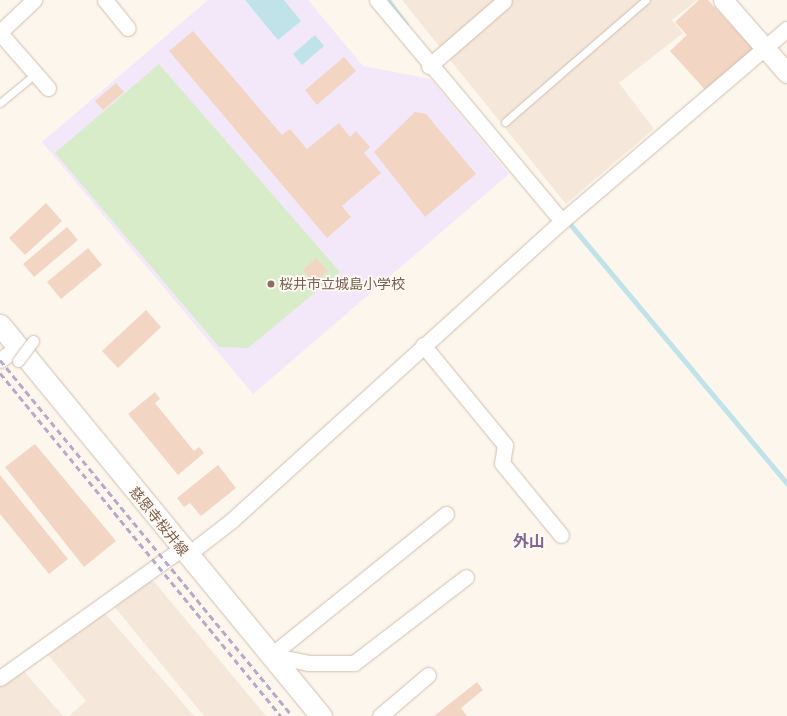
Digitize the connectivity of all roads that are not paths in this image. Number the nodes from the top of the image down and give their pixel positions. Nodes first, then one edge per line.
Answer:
1 (34, 0) edge
2 (105, 0) edge
3 (377, 0) edge
4 (646, 0) edge
5 (723, 0) edge
6 (504, 1) edge
7 (128, 28) dead end
8 (787, 29) edge
9 (0, 32) edge
10 (765, 47) junction
11 (434, 62) junction
12 (787, 73) edge
13 (35, 74) junction
14 (48, 88) dead end
15 (0, 103) edge
16 (505, 122) dead end
17 (563, 220) junction
18 (0, 325) edge
19 (423, 345) junction
20 (23, 350) junction
21 (0, 360) edge
22 (446, 514) dead end
23 (561, 535) dead end
24 (184, 552) junction
25 (466, 577) dead end
26 (272, 655) junction
27 (428, 675) dead end
28 (0, 678) edge
29 (321, 716) edge
30 (380, 716) edge

1 - 9 street
2 - 7 street
3 - 11 street
4 - 16 lane
5 - 10 street
6 - 11 street
8 - 10 street
9 - 13 street
10 - 12 street
10 - 17 street
11 - 17 street
13 - 14 street
13 - 15 lane
17 - 19 street
18 - 20 main road, 慈恩寺桜井線
19 - 23 street
19 - 24 street
20 - 21 street
20 - 24 main road, 慈恩寺桜井線
22 - 26 street
24 - 26 main road, 慈恩寺桜井線
24 - 28 street
25 - 26 street
26 - 29 main road, 慈恩寺桜井線
27 - 30 street

